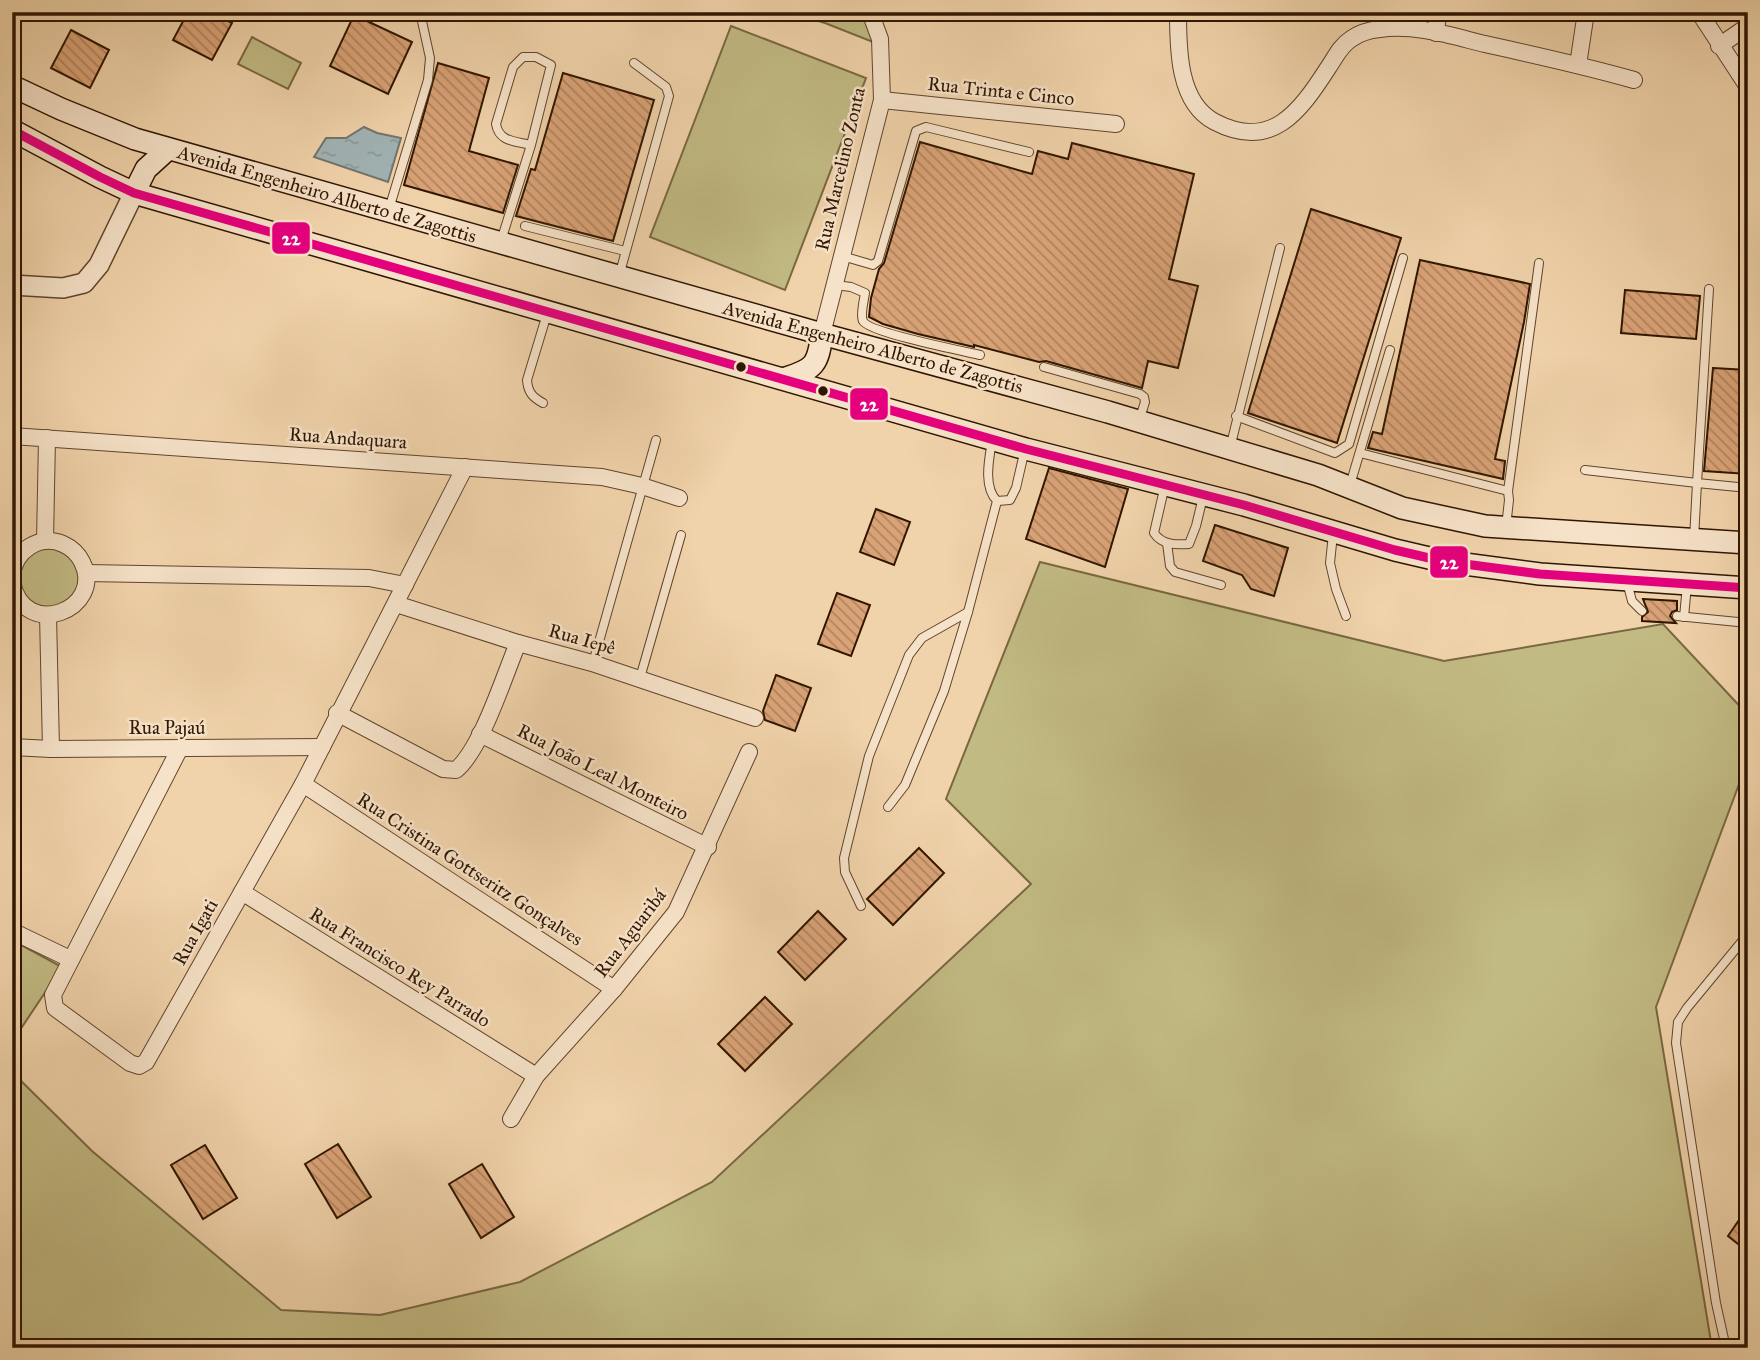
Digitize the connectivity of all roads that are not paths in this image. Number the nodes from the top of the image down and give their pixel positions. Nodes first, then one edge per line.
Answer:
1 (420, 12) edge
2 (870, 12) edge
3 (1178, 12) edge
4 (1438, 12) edge
5 (1586, 12) edge
6 (1699, 12) edge
7 (1748, 26) edge
8 (1436, 33) junction
9 (1719, 46) junction
10 (634, 63) dead end
11 (1578, 65) junction
12 (1634, 80) dead end
13 (12, 86) edge
14 (1748, 87) edge
15 (882, 100) junction
16 (1116, 124) dead end
17 (12, 130) edge
18 (531, 145) junction
19 (168, 149) junction
20 (1029, 152) dead end
21 (134, 193) junction
22 (389, 211) junction
23 (525, 226) dead end
24 (500, 243) junction
25 (1280, 248) dead end
26 (625, 251) junction
27 (842, 256) junction
28 (1403, 258) dead end
29 (1539, 263) dead end
30 (619, 276) junction
31 (12, 285) edge
32 (835, 285) junction
33 (1709, 289) dead end
34 (547, 311) junction
35 (822, 334) junction
36 (1390, 351) dead end
37 (979, 355) dead end
38 (1044, 367) dead end
39 (786, 379) junction
40 (542, 403) dead end
41 (1236, 416) junction
42 (1139, 421) junction
43 (12, 436) edge
44 (47, 438) junction
45 (992, 438) junction
46 (656, 440) dead end
47 (1230, 448) junction
48 (1026, 449) junction
49 (1360, 453) junction
50 (465, 467) junction
51 (1585, 470) dead end
52 (1697, 483) junction
53 (1165, 484) junction
54 (642, 486) junction
55 (1349, 488) junction
56 (1748, 488) edge
57 (1508, 491) junction
58 (1203, 494) junction
59 (678, 498) dead end
60 (997, 501) junction
61 (1506, 527) junction
62 (1333, 531) junction
63 (681, 535) dead end
64 (1694, 539) junction
65 (45, 541) junction
66 (1167, 543) junction
67 (1748, 543) edge
68 (86, 573) junction
69 (12, 575) edge
70 (1626, 580) junction
71 (12, 582) edge
72 (1687, 584) junction
73 (405, 585) junction
74 (1221, 585) dead end
75 (1748, 588) edge
76 (396, 604) junction
77 (1642, 611) dead end
78 (968, 612) junction
79 (48, 615) junction
80 (1346, 616) dead end
81 (1748, 623) edge
82 (518, 643) junction
83 (592, 663) junction
84 (640, 678) junction
85 (337, 713) junction
86 (754, 719) dead end
87 (480, 734) junction
88 (322, 747) junction
89 (12, 748) edge
90 (180, 748) junction
91 (51, 749) junction
92 (749, 752) dead end
93 (303, 783) junction
94 (888, 807) dead end
95 (708, 847) junction
96 (242, 892) junction
97 (861, 906) dead end
98 (12, 931) edge
99 (1748, 934) edge
100 (70, 958) junction
101 (614, 989) junction
102 (536, 1076) junction
103 (511, 1119) dead end
104 (1726, 1348) edge

1 - 22 lane
2 - 15 street, Rua Marcelino Zonta
3 - 8 street
4 - 8 street
5 - 11 street
6 - 9 street
7 - 9 street
8 - 11 street
9 - 14 street
10 - 26 lane
11 - 12 street
13 - 19 main road, Avenida Engenheiro Alberto de Zagottis
15 - 16 street, Rua Trinta e Cinco
15 - 27 street, Rua Marcelino Zonta
17 - 21 main road
18 - 18 lane
18 - 24 lane
19 - 21 main road
19 - 22 main road, Avenida Engenheiro Alberto de Zagottis
20 - 27 lane
21 - 31 street
21 - 34 main road
22 - 24 main road, Avenida Engenheiro Alberto de Zagottis
23 - 26 lane
24 - 30 main road, Avenida Engenheiro Alberto de Zagottis
25 - 41 lane
26 - 30 lane
27 - 32 street, Rua Marcelino Zonta
28 - 41 lane
29 - 57 lane
30 - 35 main road, Avenida Engenheiro Alberto de Zagottis
32 - 35 street, Rua Marcelino Zonta
32 - 37 lane
33 - 52 lane
34 - 39 main road
34 - 40 lane
35 - 39 main road
35 - 42 main road, Avenida Engenheiro Alberto de Zagottis
36 - 49 lane
38 - 42 lane
39 - 45 main road
41 - 47 lane
42 - 47 main road, Avenida Engenheiro Alberto de Zagottis
43 - 44 street, Rua Andaquara
44 - 50 street, Rua Andaquara
44 - 65 street
45 - 48 main road
45 - 60 lane
46 - 54 lane
47 - 55 main road, Avenida Engenheiro Alberto de Zagottis
48 - 53 main road
48 - 60 lane
49 - 55 lane
49 - 57 lane
50 - 54 street, Rua Andaquara
50 - 73 street, Rua Igati
51 - 52 lane
52 - 56 lane
52 - 64 lane
53 - 58 main road
53 - 66 lane
54 - 59 street, Rua Andaquara
54 - 83 lane
55 - 61 main road, Avenida Engenheiro Alberto de Zagottis
57 - 61 lane
58 - 62 main road
58 - 66 lane
60 - 78 lane
61 - 64 main road, Avenida Engenheiro Alberto de Zagottis
62 - 70 main road
62 - 80 lane
63 - 84 lane
64 - 67 main road, Avenida Engenheiro Alberto de Zagottis
65 - 68 street
65 - 69 street
66 - 74 lane
68 - 73 street
68 - 79 street
70 - 72 main road
70 - 77 lane
71 - 79 street
72 - 75 main road
72 - 81 lane
73 - 76 street, Rua Igati
76 - 82 street, Rua Iepê
76 - 85 street, Rua Igati
78 - 94 lane
78 - 97 lane
79 - 91 street
82 - 83 street, Rua Iepê
82 - 87 street
83 - 84 street, Rua Iepê
84 - 86 street, Rua Iepê
85 - 87 street
85 - 88 street, Rua Igati
87 - 95 street, Rua João Leal Monteiro
88 - 90 street, Rua Pajaú
88 - 93 street, Rua Igati
89 - 91 street, Rua Pajaú
90 - 91 street, Rua Pajaú
90 - 100 street, Rua Igati
92 - 95 street, Rua Aguaribá
93 - 96 street, Rua Igati
93 - 101 street, Rua Cristina Gottseritz Gonçalves
95 - 101 street, Rua Aguaribá
96 - 100 street, Rua Igati
96 - 102 street, Rua Francisco Rey Parrado
98 - 100 street
99 - 104 lane
101 - 102 street, Rua Aguaribá
102 - 103 street, Rua Aguaribá

